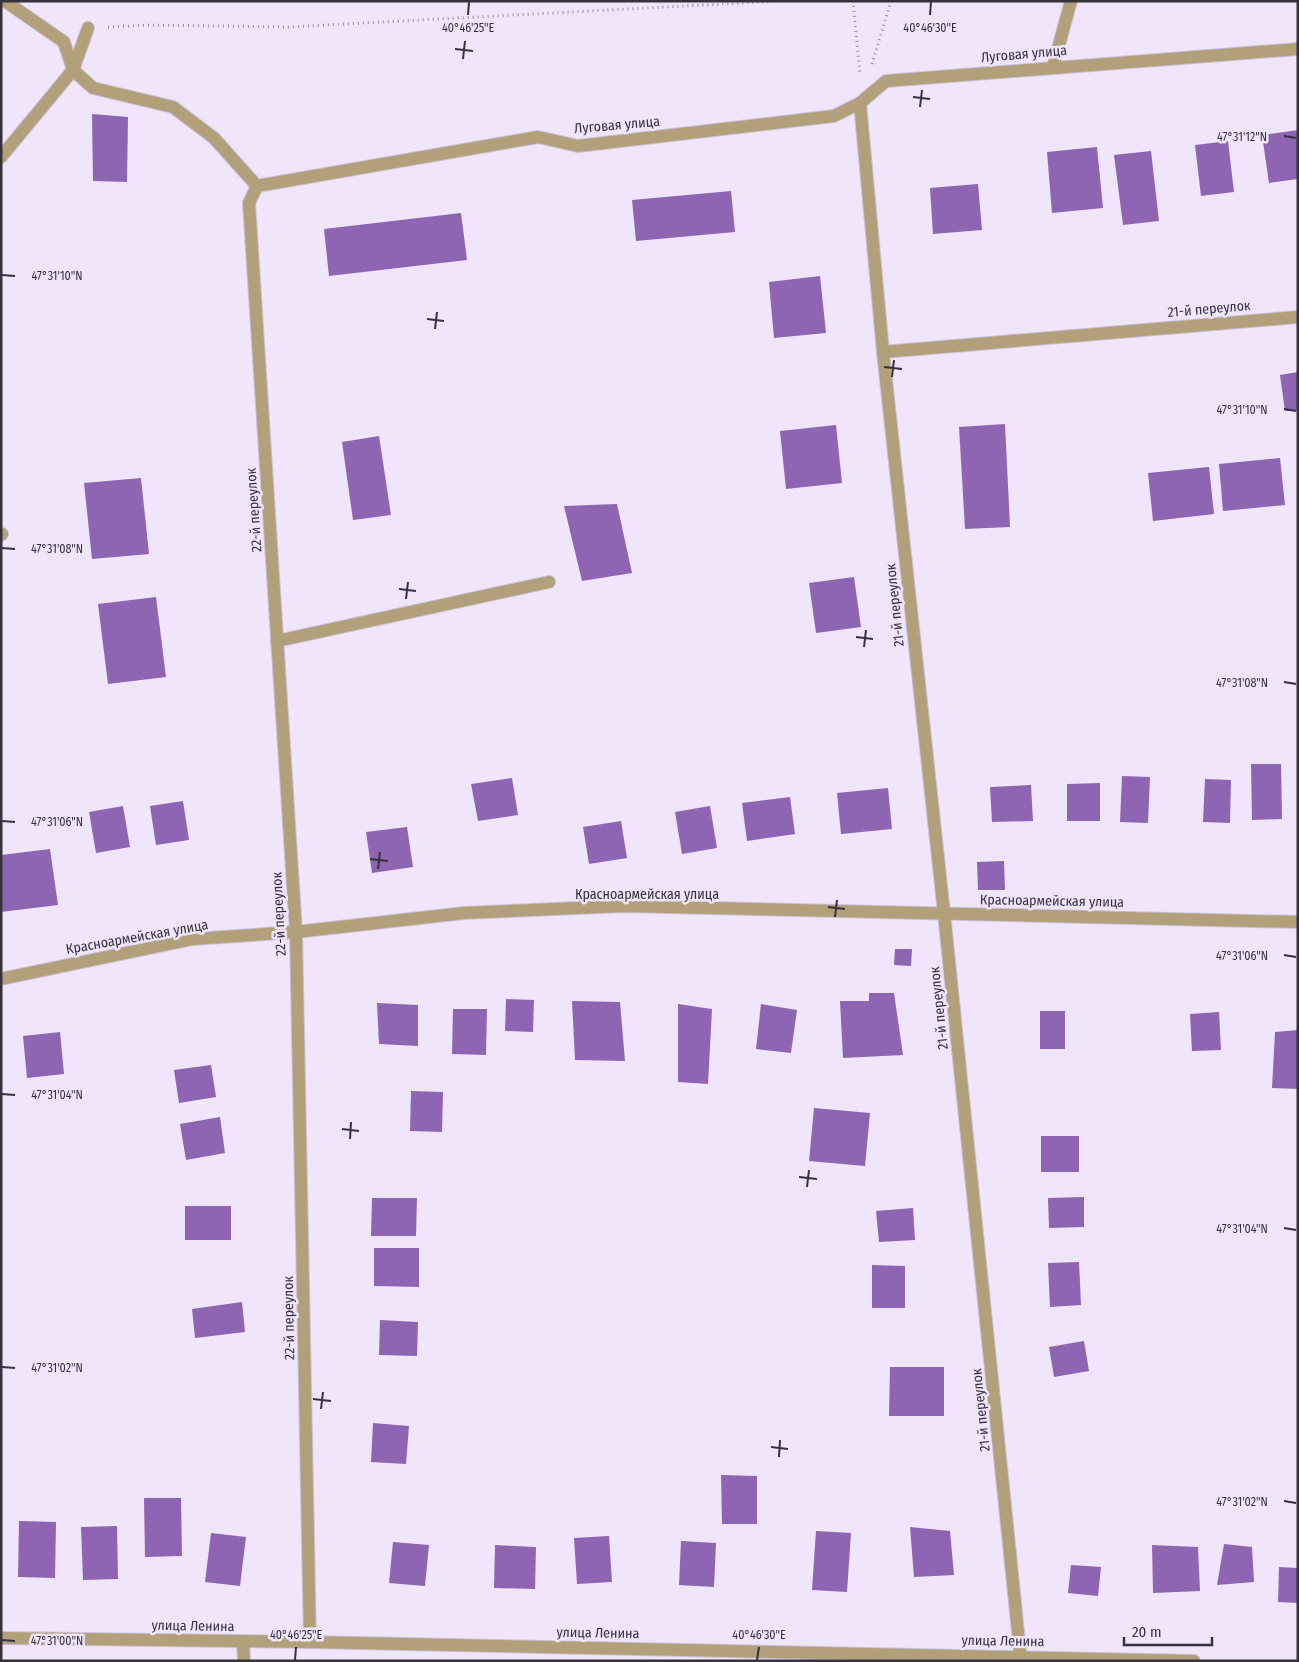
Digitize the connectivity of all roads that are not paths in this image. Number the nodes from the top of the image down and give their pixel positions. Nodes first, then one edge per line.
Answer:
1 (5, 1) edge
2 (1071, 1) edge
3 (88, 28) road end
4 (1298, 49) edge
5 (1054, 67) junction
6 (74, 70) junction
7 (860, 103) junction
8 (1, 157) edge
9 (257, 186) junction
10 (1298, 317) edge
11 (883, 352) junction
12 (549, 582) dead end
13 (277, 641) junction
14 (944, 913) junction
15 (1298, 922) edge
16 (296, 932) junction
17 (1, 979) edge
18 (1, 1638) edge
19 (243, 1642) junction
20 (310, 1642) junction
21 (1021, 1659) edge
22 (244, 1661) edge
23 (1194, 1661) edge

1 - 6 street
2 - 5 street
3 - 6 street
4 - 5 street, Луговая улица
5 - 7 street, Луговая улица
6 - 8 street
6 - 9 street
7 - 9 street, Луговая улица
7 - 11 street, 21-й переулок
9 - 13 street, 22-й переулок
10 - 11 street, 21-й переулок
11 - 14 street, 21-й переулок
12 - 13 street
13 - 16 street, 22-й переулок
14 - 15 street, Красноармейская улица
14 - 16 street, Красноармейская улица
14 - 21 street, 21-й переулок
16 - 17 street, Красноармейская улица
16 - 20 street, 22-й переулок
18 - 19 street, улица Ленина
19 - 20 street, улица Ленина
19 - 22 street
20 - 21 street, улица Ленина
21 - 23 street, улица Ленина

